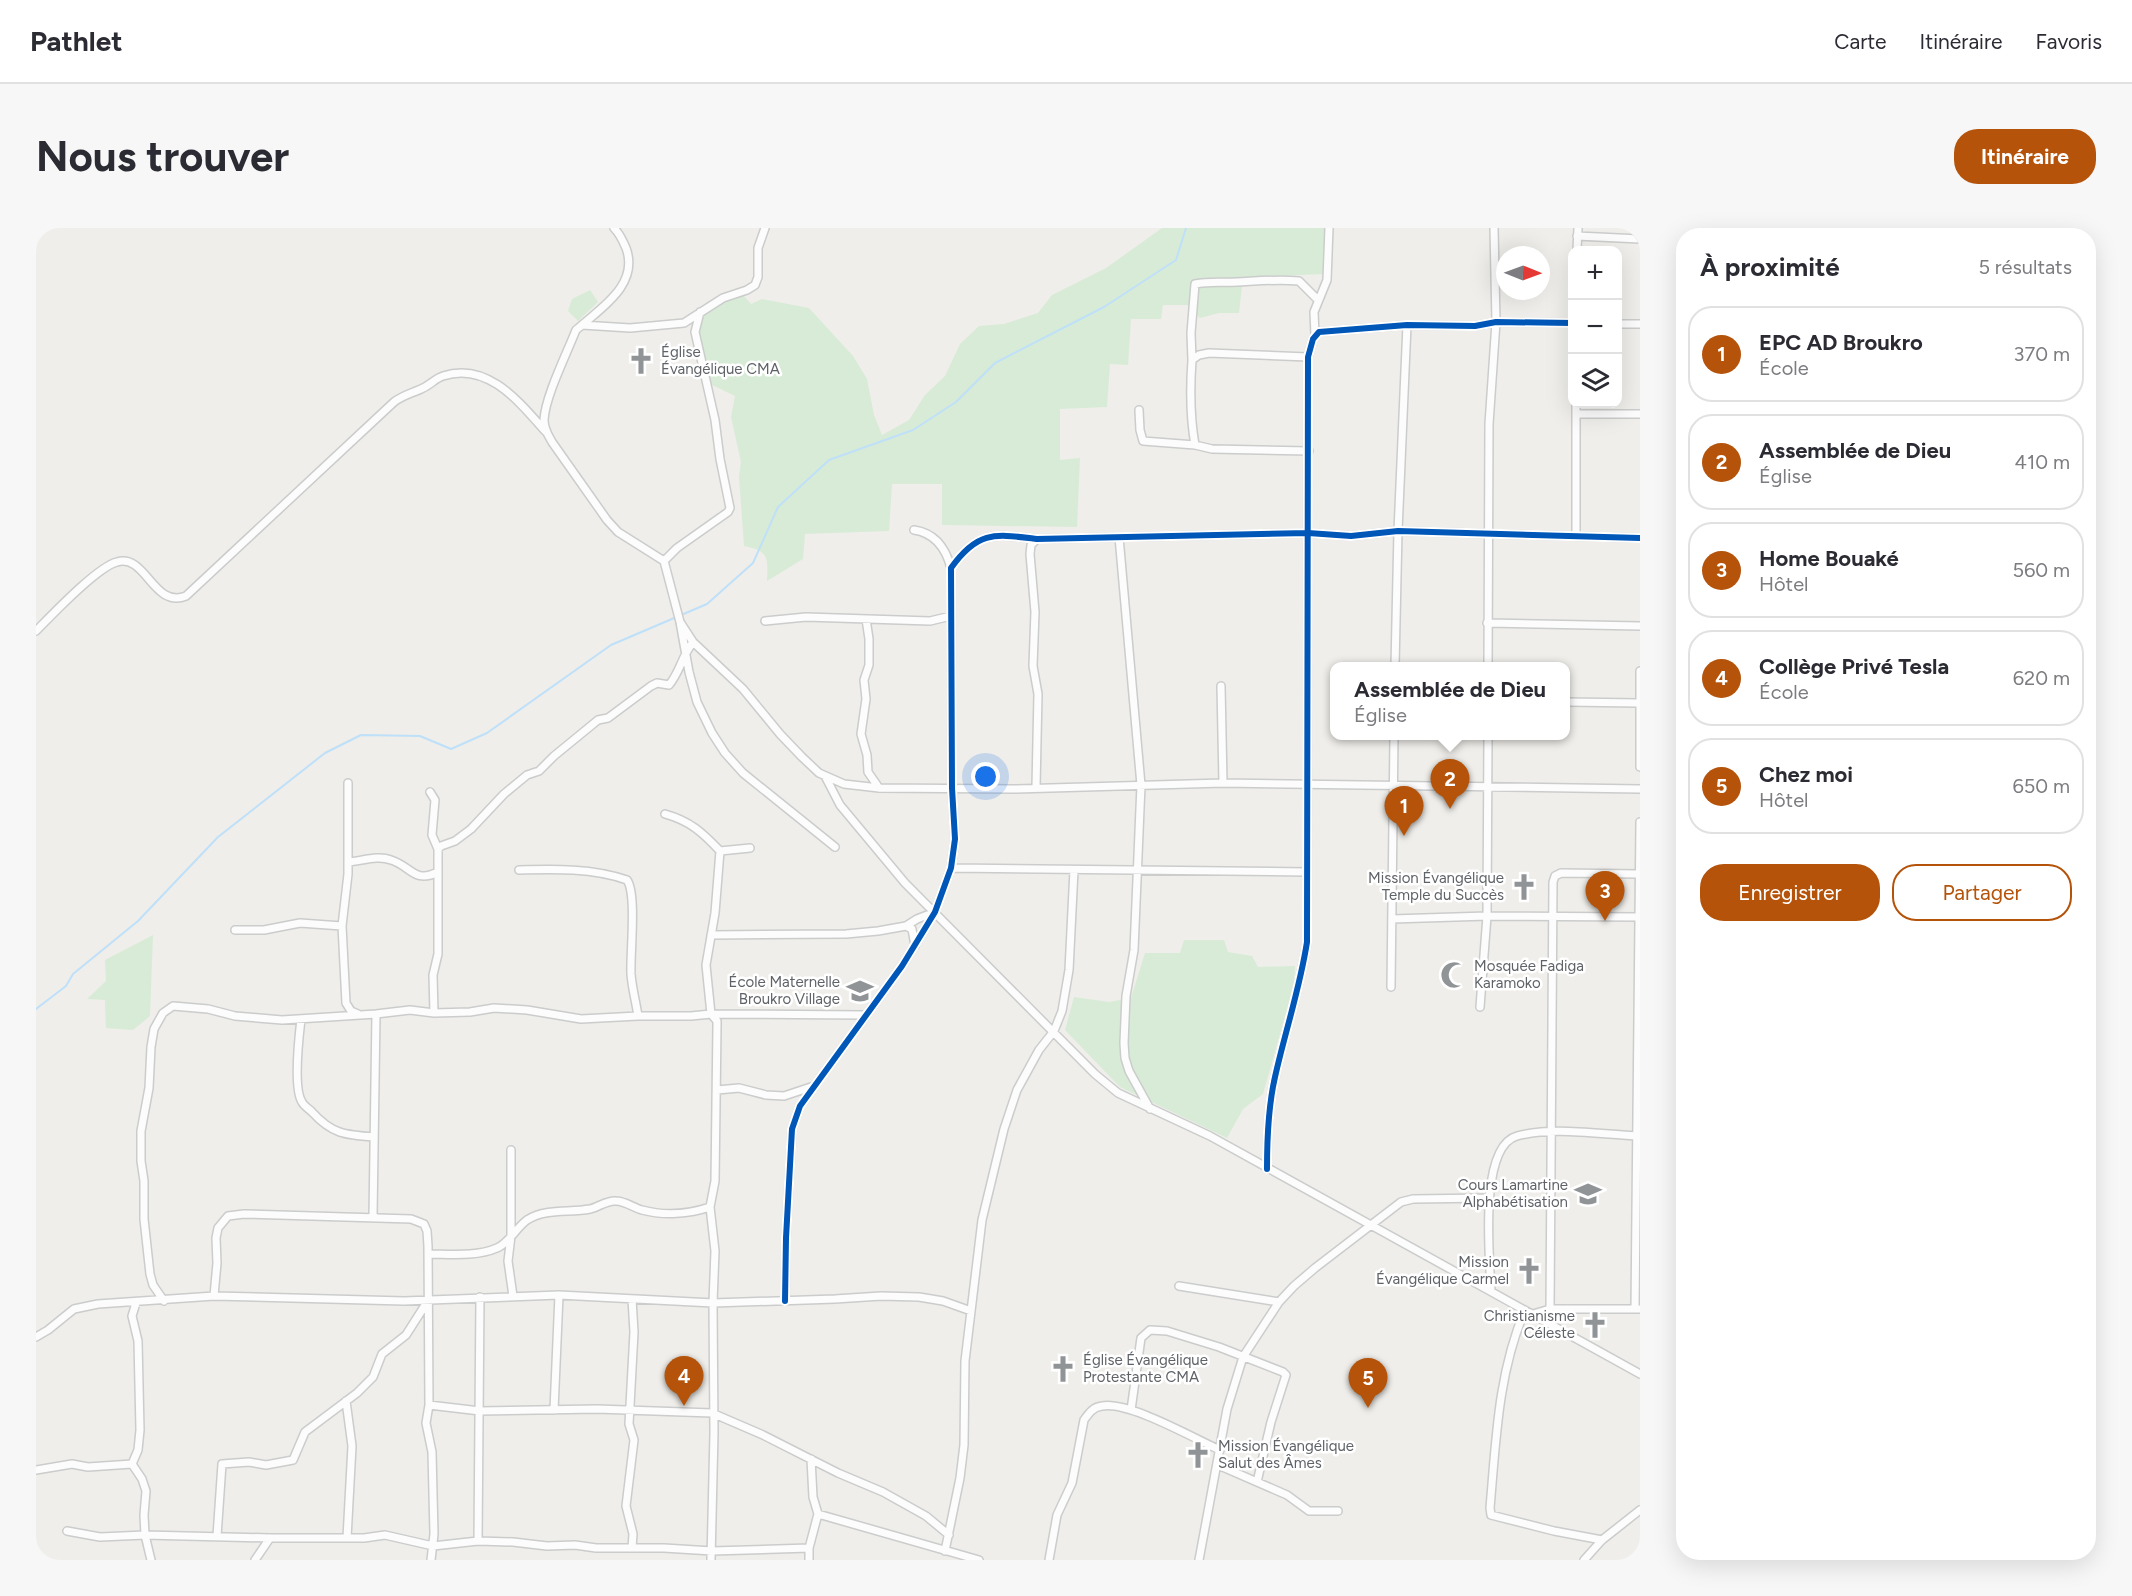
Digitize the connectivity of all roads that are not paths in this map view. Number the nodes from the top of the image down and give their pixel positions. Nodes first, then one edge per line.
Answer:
1 (614, 228) edge
2 (765, 228) edge
3 (1329, 228) edge
4 (1494, 228) edge
5 (1577, 232) edge
6 (1640, 239) edge
7 (1318, 300) junction
8 (700, 312) junction
9 (1496, 322) junction
10 (1568, 323) edge
11 (1622, 324) edge
12 (1640, 324) edge
13 (582, 325) junction
14 (1407, 325) junction
15 (1315, 335) junction
16 (1308, 357) junction
17 (1192, 360) junction
18 (1576, 408) edge
19 (1139, 410) dead end
20 (1576, 414) junction
21 (1640, 414) edge
22 (546, 432) junction
23 (1195, 445) junction
24 (1308, 451) junction
25 (914, 530) dead end
26 (1398, 531) junction
27 (1308, 533) junction
28 (1488, 534) junction
29 (1576, 536) junction
30 (1119, 537) junction
31 (1640, 538) edge
32 (1038, 539) junction
33 (664, 561) junction
34 (951, 568) junction
35 (951, 616) junction
36 (866, 619) junction
37 (765, 621) dead end
38 (680, 622) junction
39 (1487, 623) junction
40 (1640, 626) edge
41 (36, 631) edge
42 (693, 642) junction
43 (684, 653) junction
44 (1395, 662) edge
45 (1488, 662) edge
46 (1640, 671) edge
47 (1221, 686) dead end
48 (1570, 702) edge
49 (1639, 703) edge
50 (1394, 740) edge
51 (1488, 740) edge
52 (1640, 766) edge
53 (825, 776) junction
54 (348, 783) dead end
55 (1223, 783) junction
56 (1308, 784) junction
57 (1142, 785) junction
58 (1394, 786) junction
59 (1036, 787) junction
60 (1488, 787) junction
61 (879, 788) junction
62 (952, 788) junction
63 (1640, 789) edge
64 (430, 792) dead end
65 (664, 814) dead end
66 (1640, 822) edge
67 (835, 847) dead end
68 (750, 848) dead end
69 (438, 849) junction
70 (720, 851) junction
71 (348, 862) junction
72 (951, 868) junction
73 (519, 870) dead end
74 (1074, 870) junction
75 (1137, 870) junction
76 (438, 872) junction
77 (1307, 872) junction
78 (1639, 874) edge
79 (935, 912) junction
80 (1487, 916) junction
81 (1553, 916) junction
82 (1639, 917) edge
83 (1392, 919) junction
84 (342, 926) junction
85 (906, 926) junction
86 (235, 930) dead end
87 (711, 934) junction
88 (915, 946) junction
89 (1639, 962) edge
90 (1391, 987) dead end
91 (1480, 1007) dead end
92 (434, 1013) junction
93 (376, 1014) junction
94 (711, 1014) junction
95 (361, 1015) junction
96 (865, 1015) junction
97 (638, 1016) junction
98 (301, 1019) junction
99 (1054, 1031) junction
100 (814, 1086) junction
101 (717, 1090) junction
102 (1151, 1109) junction
103 (1551, 1132) junction
104 (1638, 1136) edge
105 (374, 1137) junction
106 (511, 1150) dead end
107 (1267, 1169) junction
108 (1488, 1198) junction
109 (710, 1207) junction
110 (373, 1217) junction
111 (1371, 1226) junction
112 (511, 1236) junction
113 (428, 1254) junction
114 (1179, 1286) dead end
115 (1491, 1291) junction
116 (559, 1295) junction
117 (214, 1296) junction
118 (513, 1296) junction
119 (480, 1297) junction
120 (429, 1299) junction
121 (632, 1299) junction
122 (164, 1301) junction
123 (785, 1301) junction
124 (1279, 1302) junction
125 (135, 1303) junction
126 (712, 1303) junction
127 (1550, 1309) junction
128 (1637, 1309) edge
129 (1525, 1310) junction
130 (971, 1311) junction
131 (1533, 1314) junction
132 (36, 1337) edge
133 (1243, 1357) junction
134 (1640, 1374) edge
135 (346, 1401) junction
136 (429, 1405) junction
137 (554, 1410) junction
138 (1131, 1410) junction
139 (480, 1411) junction
140 (631, 1411) junction
141 (712, 1413) junction
142 (1220, 1450) junction
143 (811, 1459) junction
144 (132, 1464) junction
145 (1218, 1465) junction
146 (36, 1470) edge
147 (1257, 1482) junction
148 (1640, 1510) edge
149 (1338, 1511) dead end
150 (818, 1514) junction
151 (67, 1531) dead end
152 (145, 1535) junction
153 (950, 1535) junction
154 (217, 1536) junction
155 (270, 1538) junction
156 (346, 1538) junction
157 (1602, 1540) junction
158 (478, 1541) junction
159 (433, 1546) junction
160 (632, 1548) junction
161 (809, 1548) junction
162 (262, 1550) junction
163 (712, 1551) junction
164 (945, 1551) junction
165 (152, 1560) edge
166 (255, 1560) edge
167 (261, 1560) edge
168 (431, 1560) edge
169 (711, 1560) edge
170 (809, 1560) edge
171 (979, 1560) edge
172 (1049, 1560) edge
173 (1199, 1560) edge
174 (1584, 1560) edge

1 - 13 street
2 - 8 street
3 - 7 street
4 - 9 street
5 - 6 street
7 - 15 street
7 - 17 street
8 - 13 street
8 - 33 street
9 - 10 street
9 - 14 street
9 - 28 street
11 - 12 street
13 - 22 street
14 - 15 street
14 - 26 street
15 - 16 street
16 - 17 street
16 - 24 street
17 - 23 street
18 - 20 street
19 - 23 street
20 - 21 street
20 - 29 street
22 - 33 street
22 - 41 street
23 - 24 street
24 - 27 street
25 - 34 street
26 - 27 street
26 - 28 street
26 - 44 street
27 - 30 street
27 - 56 street
28 - 29 street
28 - 39 street
29 - 31 street
30 - 32 street
30 - 57 street
32 - 34 street
32 - 59 street
33 - 38 street
34 - 35 street
35 - 36 street
35 - 62 street
36 - 37 street
36 - 61 street
38 - 42 street
38 - 43 street
39 - 40 street
39 - 45 street
42 - 43 street
42 - 53 street
43 - 67 street
43 - 69 street
46 - 49 street
47 - 55 street
48 - 49 street
49 - 52 street
50 - 58 street
51 - 60 street
53 - 61 street
53 - 79 street
54 - 71 street
55 - 56 street
55 - 57 street
56 - 58 street
56 - 77 street
57 - 59 street
57 - 75 street
58 - 60 street
58 - 83 street
59 - 62 street
60 - 63 street
60 - 80 street
61 - 62 street
62 - 72 street
64 - 69 street
65 - 70 street
66 - 78 street
68 - 70 street
69 - 76 street
70 - 87 street
71 - 76 street
71 - 84 street
72 - 74 street
72 - 79 street
73 - 97 street
74 - 75 street
74 - 99 street
75 - 77 street
75 - 102 street
76 - 92 street
77 - 107 street
78 - 81 street
78 - 82 street
79 - 85 street
79 - 88 street
79 - 99 street
80 - 81 street
80 - 83 street
80 - 91 street
81 - 82 street
81 - 103 street
82 - 89 street
83 - 90 street
84 - 86 street
84 - 95 street
85 - 87 street
85 - 88 street
87 - 94 street
88 - 96 street
89 - 104 street
92 - 93 street
92 - 97 street
93 - 95 street
93 - 105 street
94 - 96 street
94 - 97 street
94 - 101 street
95 - 98 street
96 - 100 street
98 - 105 street
98 - 122 street
99 - 102 street
99 - 130 street
100 - 101 street
100 - 123 street
101 - 109 street
102 - 107 street
103 - 104 street
103 - 108 street
103 - 127 street
104 - 128 street
105 - 110 street
106 - 112 street
107 - 111 street
108 - 111 street
108 - 115 street
109 - 112 street
109 - 126 street
110 - 113 street
110 - 117 street
111 - 115 street
111 - 124 street
112 - 113 street
112 - 118 street
113 - 120 street
114 - 124 street
115 - 129 street
116 - 118 street
116 - 121 street
116 - 137 street
117 - 120 street
117 - 122 street
118 - 119 street
119 - 120 street
119 - 139 street
120 - 135 street
120 - 136 street
121 - 126 street
121 - 140 street
122 - 125 street
123 - 126 street
123 - 130 street
124 - 133 street
125 - 132 street
125 - 144 street
126 - 141 street
127 - 128 street
127 - 131 street
129 - 131 street
129 - 157 street
130 - 153 street
131 - 134 street
133 - 138 street
133 - 142 street
133 - 147 street
135 - 154 street
135 - 156 street
136 - 139 street
136 - 159 street
137 - 139 street
137 - 140 street
138 - 142 street
138 - 172 street
139 - 158 street
140 - 141 street
140 - 160 street
141 - 143 street
141 - 163 street
142 - 145 street
143 - 150 street
143 - 153 street
144 - 146 street
144 - 152 street
145 - 147 street
145 - 173 street
147 - 149 street
148 - 157 street
150 - 161 street
150 - 164 street
151 - 152 street
152 - 154 street
152 - 165 street
153 - 164 street
154 - 155 street
155 - 156 street
155 - 162 street
156 - 159 street
157 - 174 street
158 - 159 street
158 - 160 street
159 - 168 street
160 - 163 street
161 - 163 street
161 - 170 street
162 - 166 street
162 - 167 street
163 - 169 street
164 - 171 street

